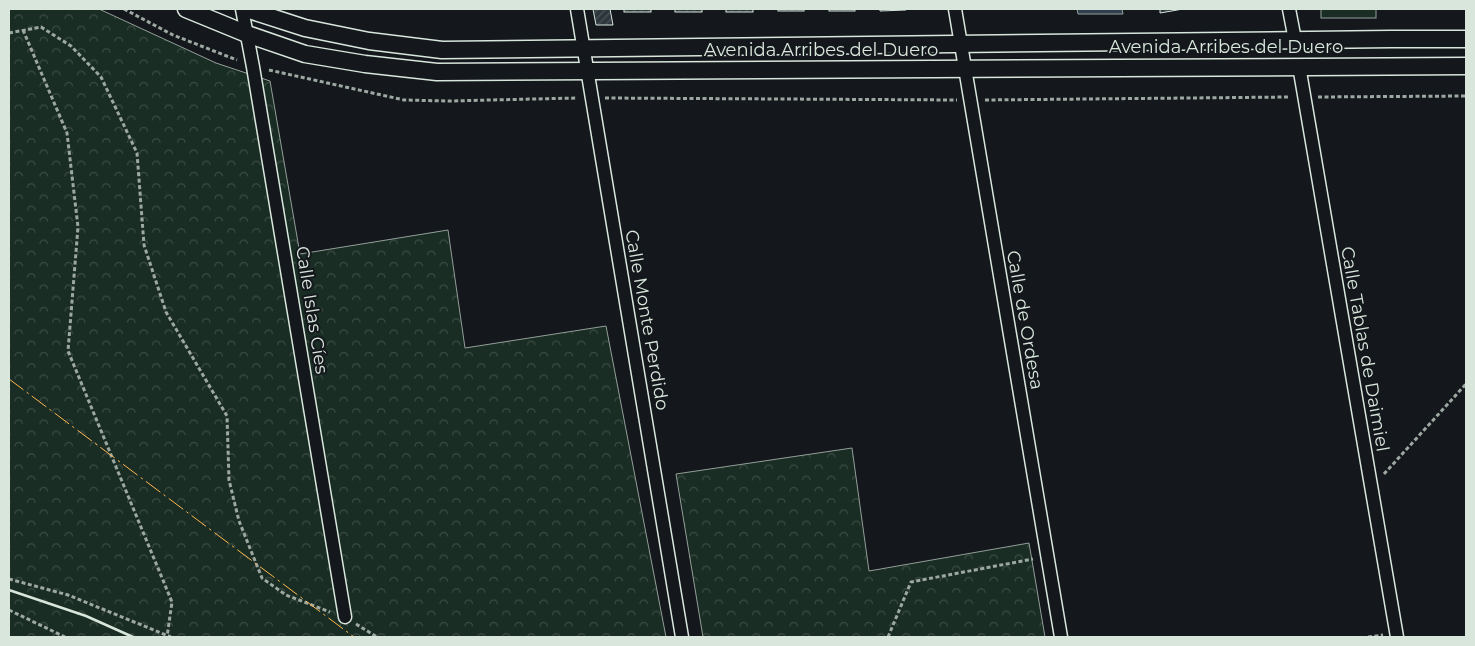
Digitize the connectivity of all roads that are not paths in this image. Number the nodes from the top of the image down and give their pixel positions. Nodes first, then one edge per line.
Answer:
1 (186, 9) edge
2 (244, 9) edge
3 (577, 9) edge
4 (955, 9) edge
5 (1290, 9) edge
6 (247, 34) junction
7 (1295, 40) junction
8 (1466, 40) edge
9 (961, 44) junction
10 (583, 48) junction
11 (1299, 66) junction
12 (1466, 66) edge
13 (965, 69) junction
14 (587, 72) junction
15 (345, 617) road end
16 (682, 637) edge
17 (1061, 637) edge
18 (1397, 637) edge

1 - 6 street, Avenida Arribes del Duero
2 - 6 street, Calle Islas Cíes
2 - 10 street, Avenida Arribes del Duero
3 - 10 street, Calle Monte Perdido
4 - 9 street, Calle de Ordesa
5 - 7 street
6 - 14 street, Avenida Arribes del Duero
6 - 15 street, Calle Islas Cíes
7 - 8 street, Avenida Arribes del Duero
7 - 9 street, Avenida Arribes del Duero
9 - 10 street, Avenida Arribes del Duero
9 - 13 street, Calle de Ordesa
10 - 14 street, Calle Monte Perdido
11 - 12 street, Avenida Arribes del Duero
11 - 13 street, Avenida Arribes del Duero
11 - 18 street, Calle Tablas de Daimiel
13 - 14 street, Avenida Arribes del Duero
13 - 17 street, Calle de Ordesa
14 - 16 street, Calle Monte Perdido

